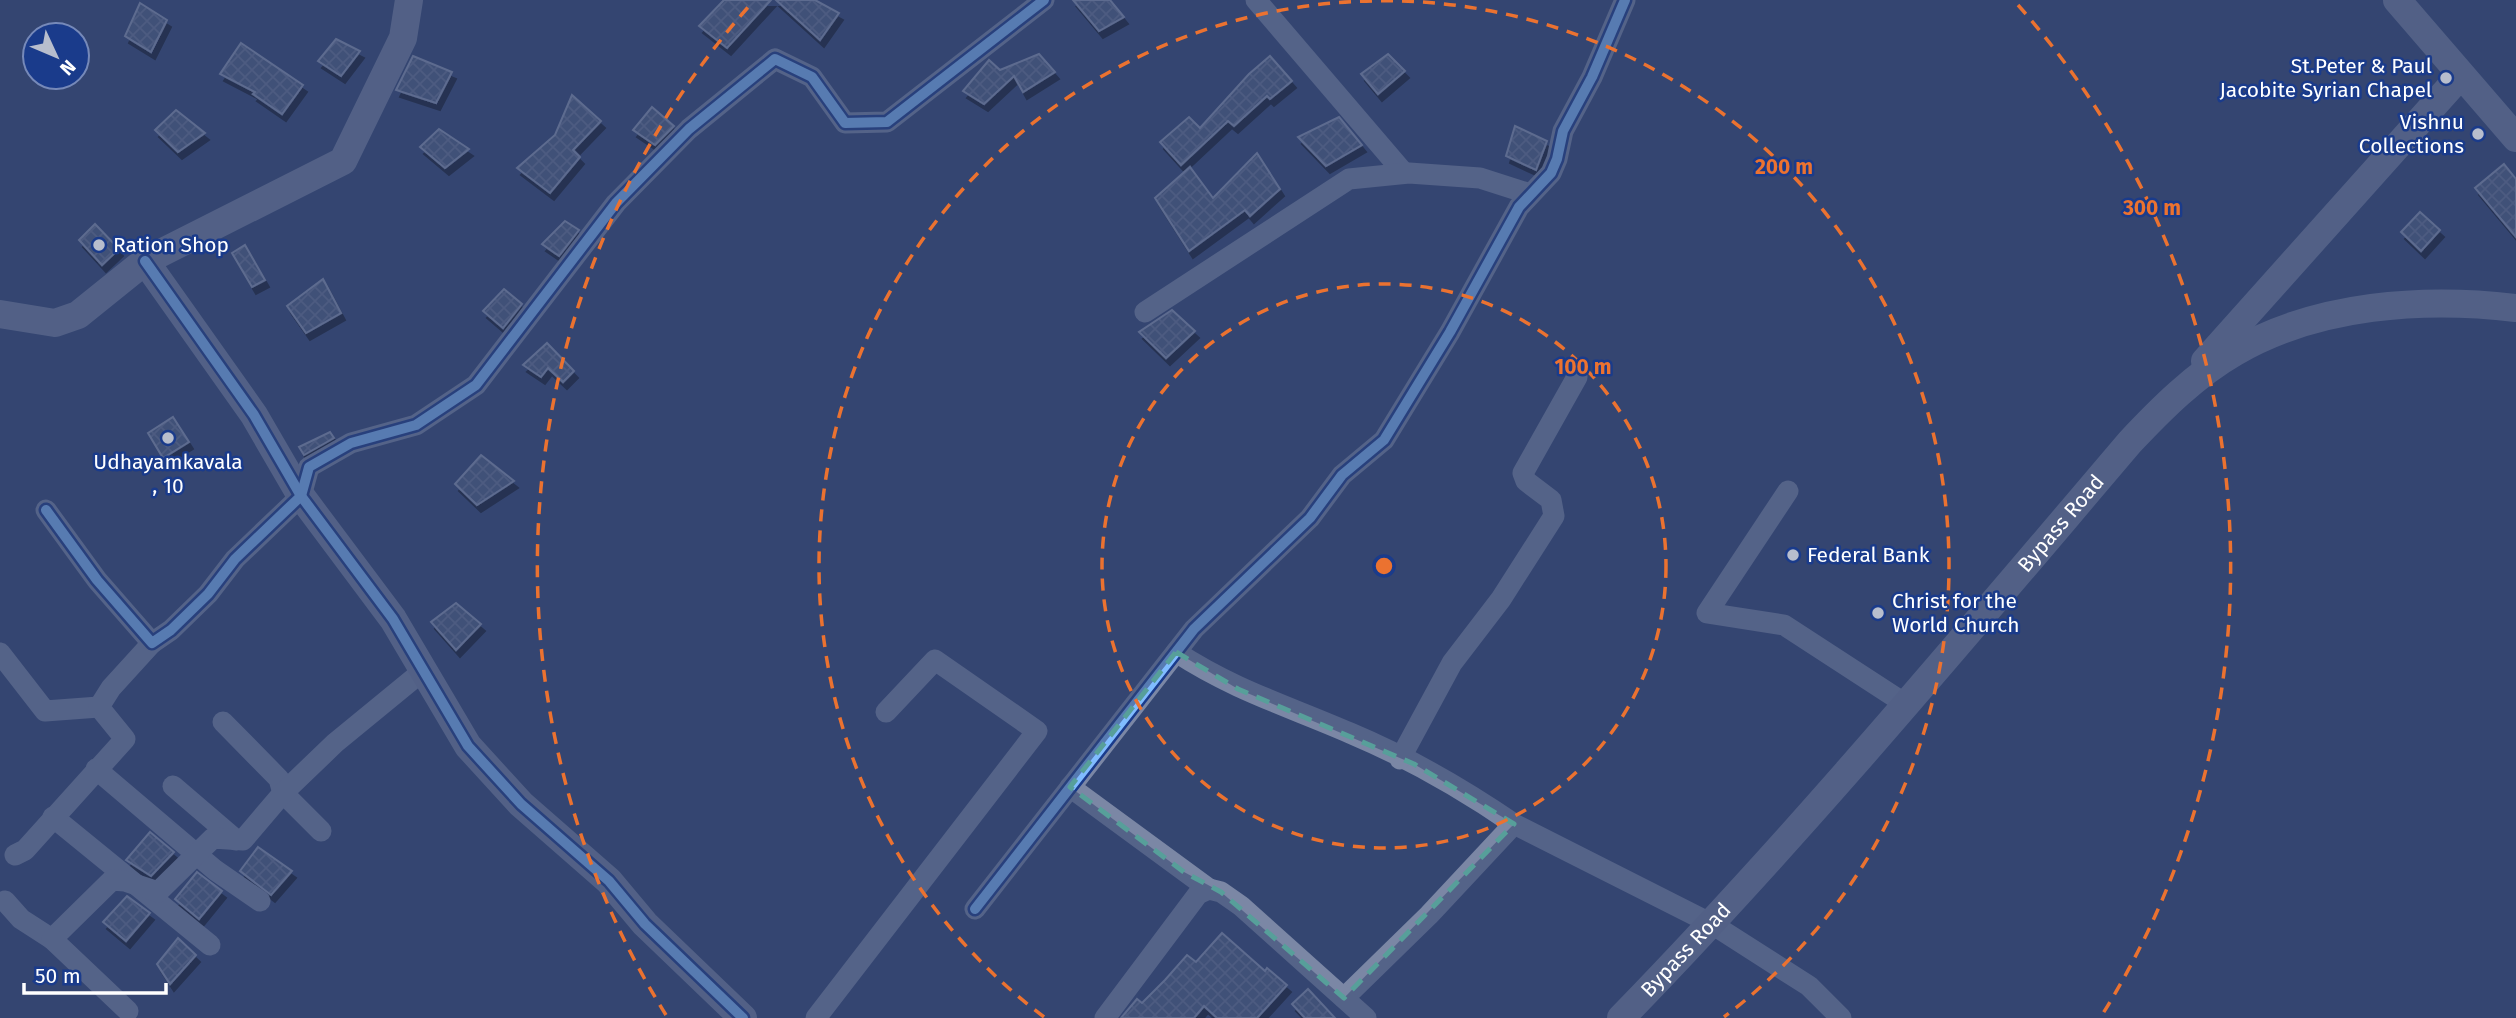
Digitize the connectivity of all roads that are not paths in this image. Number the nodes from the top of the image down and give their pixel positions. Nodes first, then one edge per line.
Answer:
1 (409, 0) edge
2 (1044, 0) edge
3 (1256, 0) edge
4 (1625, 0) edge
5 (2398, 0) edge
6 (2460, 76) junction
7 (2516, 138) edge
8 (1404, 173) junction
9 (1530, 194) junction
10 (145, 261) junction
11 (2516, 308) edge
12 (1145, 312) dead end
13 (0, 314) edge
14 (1577, 377) dead end
15 (2165, 405) junction
16 (1788, 491) dead end
17 (301, 496) junction
18 (46, 510) dead end
19 (152, 643) junction
20 (1176, 652) junction
21 (0, 653) edge
22 (424, 670) junction
23 (1907, 705) junction
24 (99, 707) junction
25 (886, 712) dead end
26 (223, 722) dead end
27 (1400, 759) junction
28 (96, 769) junction
29 (173, 786) dead end
30 (1070, 788) junction
31 (283, 793) junction
32 (53, 817) junction
33 (1514, 824) junction
34 (321, 831) dead end
35 (236, 840) junction
36 (199, 853) junction
37 (15, 855) dead end
38 (1209, 888) junction
39 (143, 889) junction
40 (5, 901) dead end
41 (260, 901) dead end
42 (975, 909) dead end
43 (1712, 924) junction
44 (52, 939) junction
45 (210, 945) dead end
46 (1344, 998) junction
47 (128, 1011) dead end
48 (743, 1018) edge
49 (817, 1018) edge
50 (1105, 1018) edge
51 (1366, 1018) edge
52 (1621, 1018) edge
53 (1841, 1018) edge

1 - 10 main road
2 - 17 street
3 - 8 street
4 - 9 street
5 - 6 main road
6 - 7 main road
6 - 15 main road
8 - 9 street
8 - 12 street
9 - 20 street
10 - 13 main road
10 - 17 main road
11 - 15 main road, Bypass Road
14 - 27 street
15 - 23 main road, Bypass Road
16 - 23 street
17 - 19 street
17 - 22 main road
18 - 19 street
19 - 24 street
20 - 27 street
20 - 30 street
21 - 24 street
22 - 31 street
22 - 48 main road
23 - 43 main road, Bypass Road
24 - 28 street
25 - 49 street
26 - 31 street
27 - 33 street
28 - 32 street
28 - 36 street
29 - 35 street
30 - 38 street
30 - 42 street
31 - 34 street
31 - 35 street
32 - 37 street
32 - 39 street
33 - 43 street
33 - 46 street
35 - 36 street
36 - 39 street
36 - 41 street
38 - 46 street
38 - 50 street
39 - 44 street
39 - 45 street
40 - 44 street
43 - 52 main road, Bypass Road
43 - 53 street
44 - 47 street
46 - 51 street

